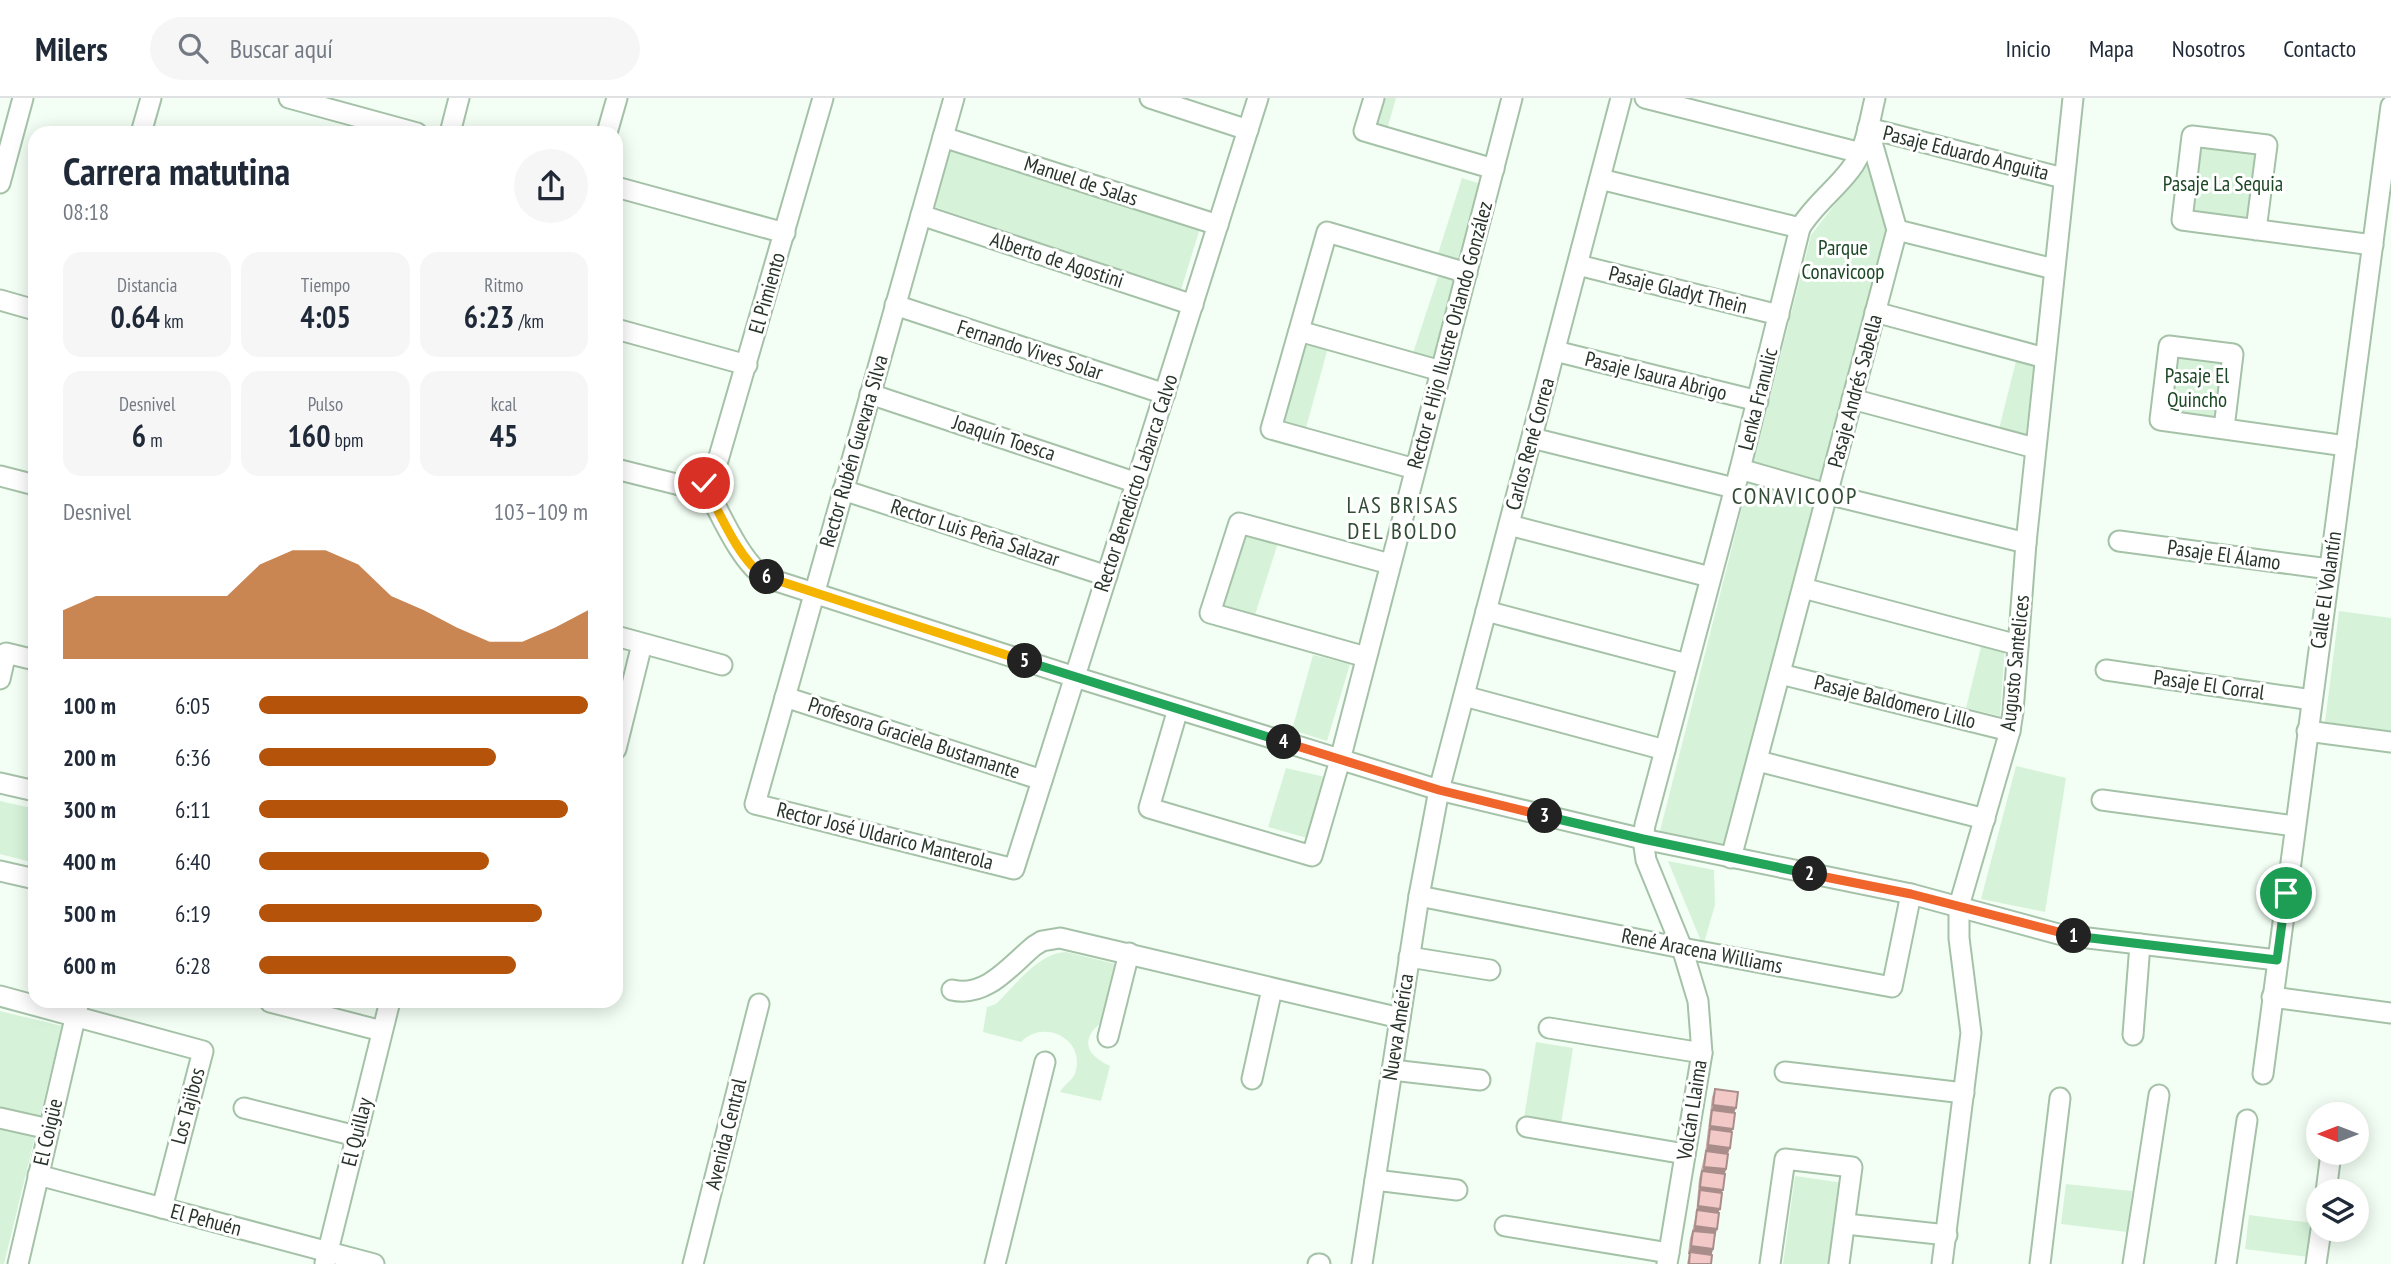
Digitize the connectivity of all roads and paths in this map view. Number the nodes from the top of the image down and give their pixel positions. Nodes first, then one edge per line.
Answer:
1 (23, 98) edge
2 (151, 98) edge
3 (289, 98) edge
4 (459, 98) edge
5 (617, 98) edge
6 (823, 98) edge
7 (954, 98) edge
8 (1150, 98) edge
9 (1258, 98) edge
10 (1374, 98) edge
11 (1512, 98) edge
12 (1621, 98) edge
13 (1645, 98) edge
14 (1875, 98) edge
15 (2073, 98) edge
16 (2391, 106) edge
17 (143, 126) edge
18 (391, 126) edge
19 (452, 126) edge
20 (609, 126) edge
21 (1868, 128) junction
22 (1248, 130) junction
23 (943, 136) junction
24 (1861, 153) junction
25 (4, 156) edge
26 (1494, 169) junction
27 (2063, 178) junction
28 (1600, 179) junction
29 (0, 183) edge
30 (623, 189) edge
31 (921, 215) junction
32 (1218, 225) junction
33 (1800, 228) junction
34 (1897, 230) junction
35 (2256, 230) junction
36 (785, 233) junction
37 (2372, 245) junction
38 (1577, 265) junction
39 (2054, 269) junction
40 (1467, 273) junction
41 (0, 300) edge
42 (895, 305) junction
43 (1193, 305) junction
44 (28, 308) edge
45 (1875, 312) junction
46 (1779, 315) junction
47 (1299, 331) junction
48 (623, 332) edge
49 (1555, 351) junction
50 (2045, 358) junction
51 (747, 365) junction
52 (1441, 371) junction
53 (870, 394) junction
54 (1165, 394) junction
55 (1852, 399) junction
56 (1758, 401) junction
57 (2224, 428) junction
58 (1532, 438) junction
59 (2346, 446) junction
60 (2035, 448) junction
61 (1415, 469) junction
62 (1740, 469) junction
63 (623, 471) edge
64 (0, 476) edge
65 (28, 483) edge
66 (704, 483) junction
67 (1137, 483) junction
68 (1734, 488) junction
69 (843, 490) junction
70 (1828, 494) junction
71 (1508, 525) junction
72 (2119, 541) dead end
73 (2026, 543) junction
74 (1390, 564) junction
75 (2329, 569) junction
76 (1107, 576) junction
77 (1710, 577) junction
78 (1803, 588) junction
79 (814, 594) junction
80 (1486, 611) junction
81 (623, 638) edge
82 (642, 643) junction
83 (2018, 645) junction
84 (1366, 657) junction
85 (28, 658) edge
86 (1687, 664) junction
87 (722, 665) dead end
88 (2106, 670) dead end
89 (1780, 674) junction
90 (1075, 677) junction
91 (0, 679) edge
92 (785, 696) junction
93 (1464, 696) junction
94 (2312, 699) junction
95 (1178, 709) junction
96 (623, 720) edge
97 (2010, 730) junction
98 (2308, 731) junction
99 (2391, 742) edge
100 (1665, 750) junction
101 (1340, 760) junction
102 (1758, 761) junction
103 (1042, 780) junction
104 (0, 783) edge
105 (28, 790) edge
106 (1439, 790) junction
107 (2102, 800) dead end
108 (755, 804) joint
109 (1985, 819) junction
110 (2295, 826) junction
111 (1643, 839) junction
112 (1731, 858) junction
113 (1014, 869) joint
114 (0, 871) edge
115 (28, 877) edge
116 (1911, 894) junction
117 (1419, 896) junction
118 (1959, 906) junction
119 (2140, 944) junction
120 (1682, 948) junction
121 (1129, 953) junction
122 (1409, 957) junction
123 (2277, 960) junction
124 (1490, 970) dead end
125 (1272, 989) junction
126 (952, 990) dead end
127 (0, 996) edge
128 (2272, 997) junction
129 (28, 1001) edge
130 (759, 1004) dead end
131 (293, 1008) edge
132 (388, 1008) edge
133 (77, 1009) edge
134 (2391, 1013) edge
135 (1400, 1018) junction
136 (1549, 1027) dead end
137 (382, 1031) junction
138 (2133, 1035) dead end
139 (1108, 1037) dead end
140 (1702, 1053) junction
141 (1045, 1062) dead end
142 (1392, 1070) junction
143 (1785, 1072) dead end
144 (2263, 1074) dead end
145 (1252, 1079) dead end
146 (1480, 1080) dead end
147 (1964, 1093) junction
148 (2159, 1096) dead end
149 (2060, 1098) dead end
150 (244, 1108) dead end
151 (0, 1118) edge
152 (2247, 1120) dead end
153 (1527, 1127) dead end
154 (49, 1129) junction
155 (356, 1136) junction
156 (1685, 1154) junction
157 (38, 1175) junction
158 (1375, 1180) junction
159 (1457, 1190) dead end
160 (162, 1208) junction
161 (1846, 1224) junction
162 (1505, 1226) dead end
163 (1947, 1236) junction
164 (2319, 1242) edge
165 (327, 1258) edge
166 (1668, 1259) edge
167 (18, 1264) edge
168 (374, 1264) edge
169 (693, 1264) edge
170 (995, 1264) edge
171 (1362, 1264) edge
172 (1770, 1264) edge
173 (1839, 1264) edge
174 (1942, 1264) edge
175 (2040, 1264) edge
176 (2133, 1264) edge
177 (2226, 1264) edge
178 (2316, 1264) edge

1 - 25 street
2 - 17 street
3 - 18 street
4 - 19 street
5 - 20 street
6 - 36 street, El Pimiento
7 - 23 street, Rector Rubén Guevara Silva
8 - 22 street
9 - 22 street, Rector Benedicto Labarca Calvo
10 - 26 street
11 - 26 street, Rector e Hijo Ilustre Orlando González
12 - 28 street, Carlos René Correa
13 - 24 street, Pasaje Eduardo Anguita
14 - 21 street, Lenka Franulic
15 - 27 street, Augusto Santelices
16 - 37 street, Calle El Volantín
21 - 24 street, Lenka Franulic
21 - 27 street, Pasaje Eduardo Anguita
21 - 34 street
22 - 32 street, Rector Benedicto Labarca Calvo
23 - 31 street, Rector Rubén Guevara Silva
23 - 32 street, Manuel de Salas
24 - 33 street, Lenka Franulic
25 - 29 street
26 - 40 street, Rector e Hijo Ilustre Orlando González
27 - 39 street, Augusto Santelices
28 - 33 street
28 - 38 street, Carlos René Correa
30 - 36 street
31 - 42 street, Rector Rubén Guevara Silva
31 - 43 street, Alberto de Agostini
32 - 43 street, Rector Benedicto Labarca Calvo
33 - 46 street, Lenka Franulic
34 - 39 street
34 - 45 street, Pasaje Andrés Sabella
35 - 35 street
35 - 37 street
36 - 51 street, El Pimiento
37 - 59 street, Calle El Volantín
38 - 46 street, Pasaje Gladyt Thein
38 - 49 street, Carlos René Correa
39 - 50 street, Augusto Santelices
40 - 47 street
40 - 52 street, Rector e Hijo Ilustre Orlando González
41 - 44 street
42 - 53 street, Rector Rubén Guevara Silva
42 - 54 street, Fernando Vives Solar
43 - 54 street, Rector Benedicto Labarca Calvo
45 - 50 street
45 - 55 street, Pasaje Andrés Sabella
46 - 56 street, Lenka Franulic
47 - 52 street
47 - 61 street
48 - 51 street
49 - 56 street, Pasaje Isaura Abrigo
49 - 58 street, Carlos René Correa
50 - 60 street, Augusto Santelices
51 - 66 street, El Pimiento
52 - 61 street, Rector e Hijo Ilustre Orlando González
53 - 67 street, Joaquín Toesca
53 - 69 street, Rector Rubén Guevara Silva
54 - 67 street, Rector Benedicto Labarca Calvo
55 - 60 street
55 - 70 street, Pasaje Andrés Sabella
56 - 62 street, Lenka Franulic
57 - 57 street
57 - 59 street
58 - 68 street
58 - 71 street, Carlos René Correa
59 - 75 street, Calle El Volantín
60 - 73 street, Augusto Santelices
61 - 74 street, Rector e Hijo Ilustre Orlando González
62 - 68 street, Lenka Franulic
62 - 70 street
63 - 66 street
64 - 65 street
66 - 79 street
67 - 76 street, Rector Benedicto Labarca Calvo
68 - 77 street, Lenka Franulic
69 - 76 street, Rector Luis Peña Salazar
69 - 79 street, Rector Rubén Guevara Silva
70 - 73 street
70 - 78 street, Pasaje Andrés Sabella
71 - 77 street
71 - 80 street, Carlos René Correa
72 - 75 street, Pasaje El Álamo
73 - 83 street, Augusto Santelices
74 - 84 street, Rector e Hijo Ilustre Orlando González
74 - 84 street
75 - 94 street, Calle El Volantín
76 - 90 street, Rector Benedicto Labarca Calvo
77 - 86 street, Lenka Franulic
78 - 83 street
78 - 89 street, Pasaje Andrés Sabella
79 - 90 street
79 - 92 street, Rector Rubén Guevara Silva
80 - 86 street
80 - 93 street, Carlos René Correa
81 - 82 street
82 - 87 street
82 - 96 street
83 - 97 street, Augusto Santelices
84 - 101 street, Rector e Hijo Ilustre Orlando González
85 - 91 street
86 - 100 street, Lenka Franulic
88 - 94 street, Pasaje El Corral
89 - 97 street, Pasaje Baldomero Lillo
89 - 102 street, Pasaje Andrés Sabella
90 - 95 street
90 - 103 street, Rector Benedicto Labarca Calvo
92 - 103 street, Profesora Graciela Bustamante
92 - 108 street, Rector Rubén Guevara Silva
93 - 100 street
93 - 106 street, Carlos René Correa
94 - 98 street, Calle El Volantín
95 - 101 street
95 - 101 street, Rector e Hijo Ilustre Orlando González
97 - 109 street, Augusto Santelices
98 - 99 street
98 - 110 street, Calle El Volantín
100 - 111 street, Lenka Franulic
101 - 106 street
102 - 109 street
102 - 112 street, Pasaje Andrés Sabella
103 - 113 street, Rector Benedicto Labarca Calvo
104 - 105 street
106 - 111 street
106 - 117 street, Nueva América
107 - 110 street
108 - 113 street, Rector José Uldarico Manterola
109 - 118 street, Augusto Santelices
110 - 123 street, Calle El Volantín
111 - 112 street
111 - 120 street, Volcán Llaima
112 - 116 street
114 - 115 street
116 - 118 street
116 - 120 street, René Aracena Williams
117 - 120 street, René Aracena Williams
117 - 122 street, Nueva América
118 - 119 street
118 - 147 street, Augusto Santelices
119 - 123 street
119 - 138 street
120 - 140 street, Volcán Llaima
121 - 125 street
121 - 126 street
121 - 139 street
122 - 124 street
122 - 135 street, Nueva América
123 - 128 street, Calle El Volantín
125 - 135 street
125 - 145 street
127 - 129 street
128 - 134 street
128 - 144 street, Calle El Volantín
130 - 169 street, Avenida Central
131 - 137 street
132 - 137 street, El Quillay
133 - 154 street, El Coigüe
133 - 160 street, Los Tajibos
135 - 142 street, Nueva América
136 - 140 street
137 - 155 street, El Quillay
140 - 156 street, Volcán Llaima
141 - 170 street
142 - 146 street
142 - 158 street, Nueva América
143 - 147 street
147 - 163 street, Augusto Santelices
148 - 176 street
149 - 175 street
150 - 155 street
151 - 154 street
152 - 177 street
153 - 156 street
154 - 157 street, El Coigüe
155 - 165 street, El Quillay
156 - 166 street, Volcán Llaima
157 - 160 street, El Pehuén
157 - 167 street, El Coigüe
158 - 159 street
158 - 171 street, Nueva América
160 - 165 street, El Pehuén
161 - 163 street
161 - 172 street
161 - 173 street
162 - 166 street
163 - 174 street, Augusto Santelices
164 - 178 street
165 - 168 street, El Pehuén

